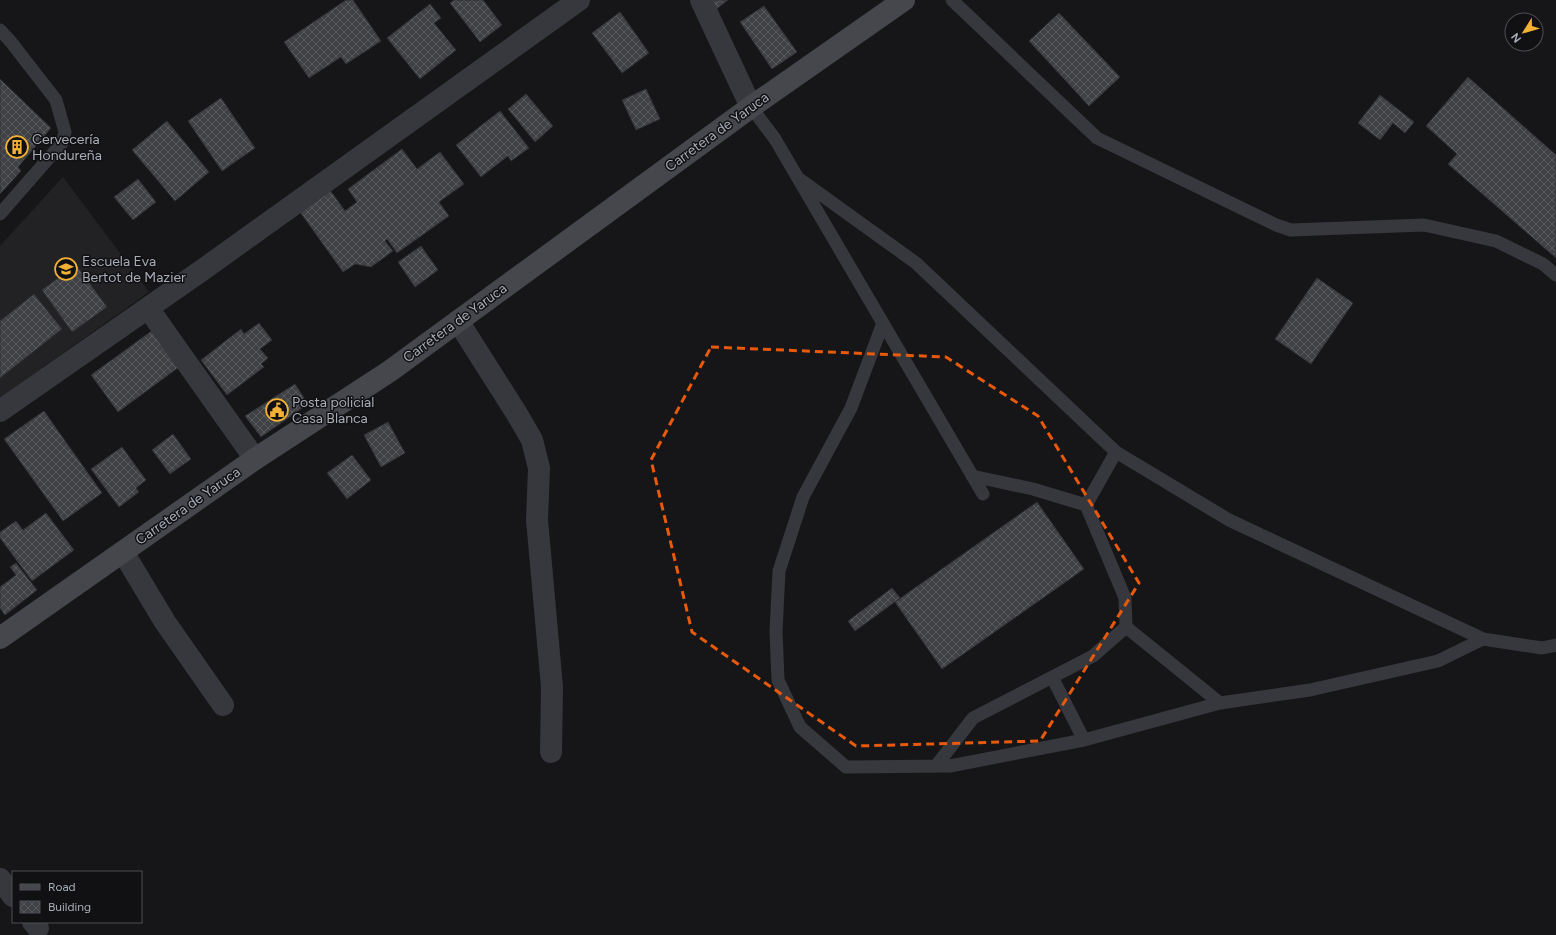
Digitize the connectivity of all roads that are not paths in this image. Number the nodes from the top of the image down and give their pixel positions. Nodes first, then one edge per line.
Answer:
1 (579, 0) edge
2 (701, 0) edge
3 (904, 0) edge
4 (952, 0) edge
5 (0, 30) edge
6 (752, 107) junction
7 (798, 178) junction
8 (0, 214) edge
9 (1556, 275) edge
10 (148, 308) junction
11 (458, 321) junction
12 (883, 323) junction
13 (0, 411) edge
14 (1116, 452) junction
15 (255, 459) junction
16 (972, 476) junction
17 (983, 494) dead end
18 (1086, 505) junction
19 (123, 552) junction
20 (1126, 627) junction
21 (0, 638) edge
22 (1483, 639) junction
23 (1556, 645) edge
24 (1052, 677) junction
25 (223, 704) dead end
26 (1220, 704) junction
27 (1084, 740) junction
28 (551, 752) dead end
29 (936, 766) junction
30 (0, 879) edge
31 (12, 895) edge

1 - 10 street
2 - 6 street
3 - 6 street, Carretera de Yaruca
4 - 9 lane
5 - 8 lane
6 - 7 lane
6 - 11 street, Carretera de Yaruca
7 - 12 lane
7 - 14 lane
10 - 13 street
10 - 15 street
11 - 15 street, Carretera de Yaruca
11 - 28 street
12 - 16 lane
12 - 29 lane
14 - 18 lane
14 - 22 lane
15 - 19 street, Carretera de Yaruca
16 - 17 lane
16 - 18 lane
18 - 20 lane
19 - 21 street, Carretera de Yaruca
19 - 25 street
20 - 24 lane
20 - 26 lane
22 - 23 lane
22 - 26 lane
24 - 27 lane
24 - 29 lane
26 - 27 lane
27 - 29 lane
30 - 31 street

